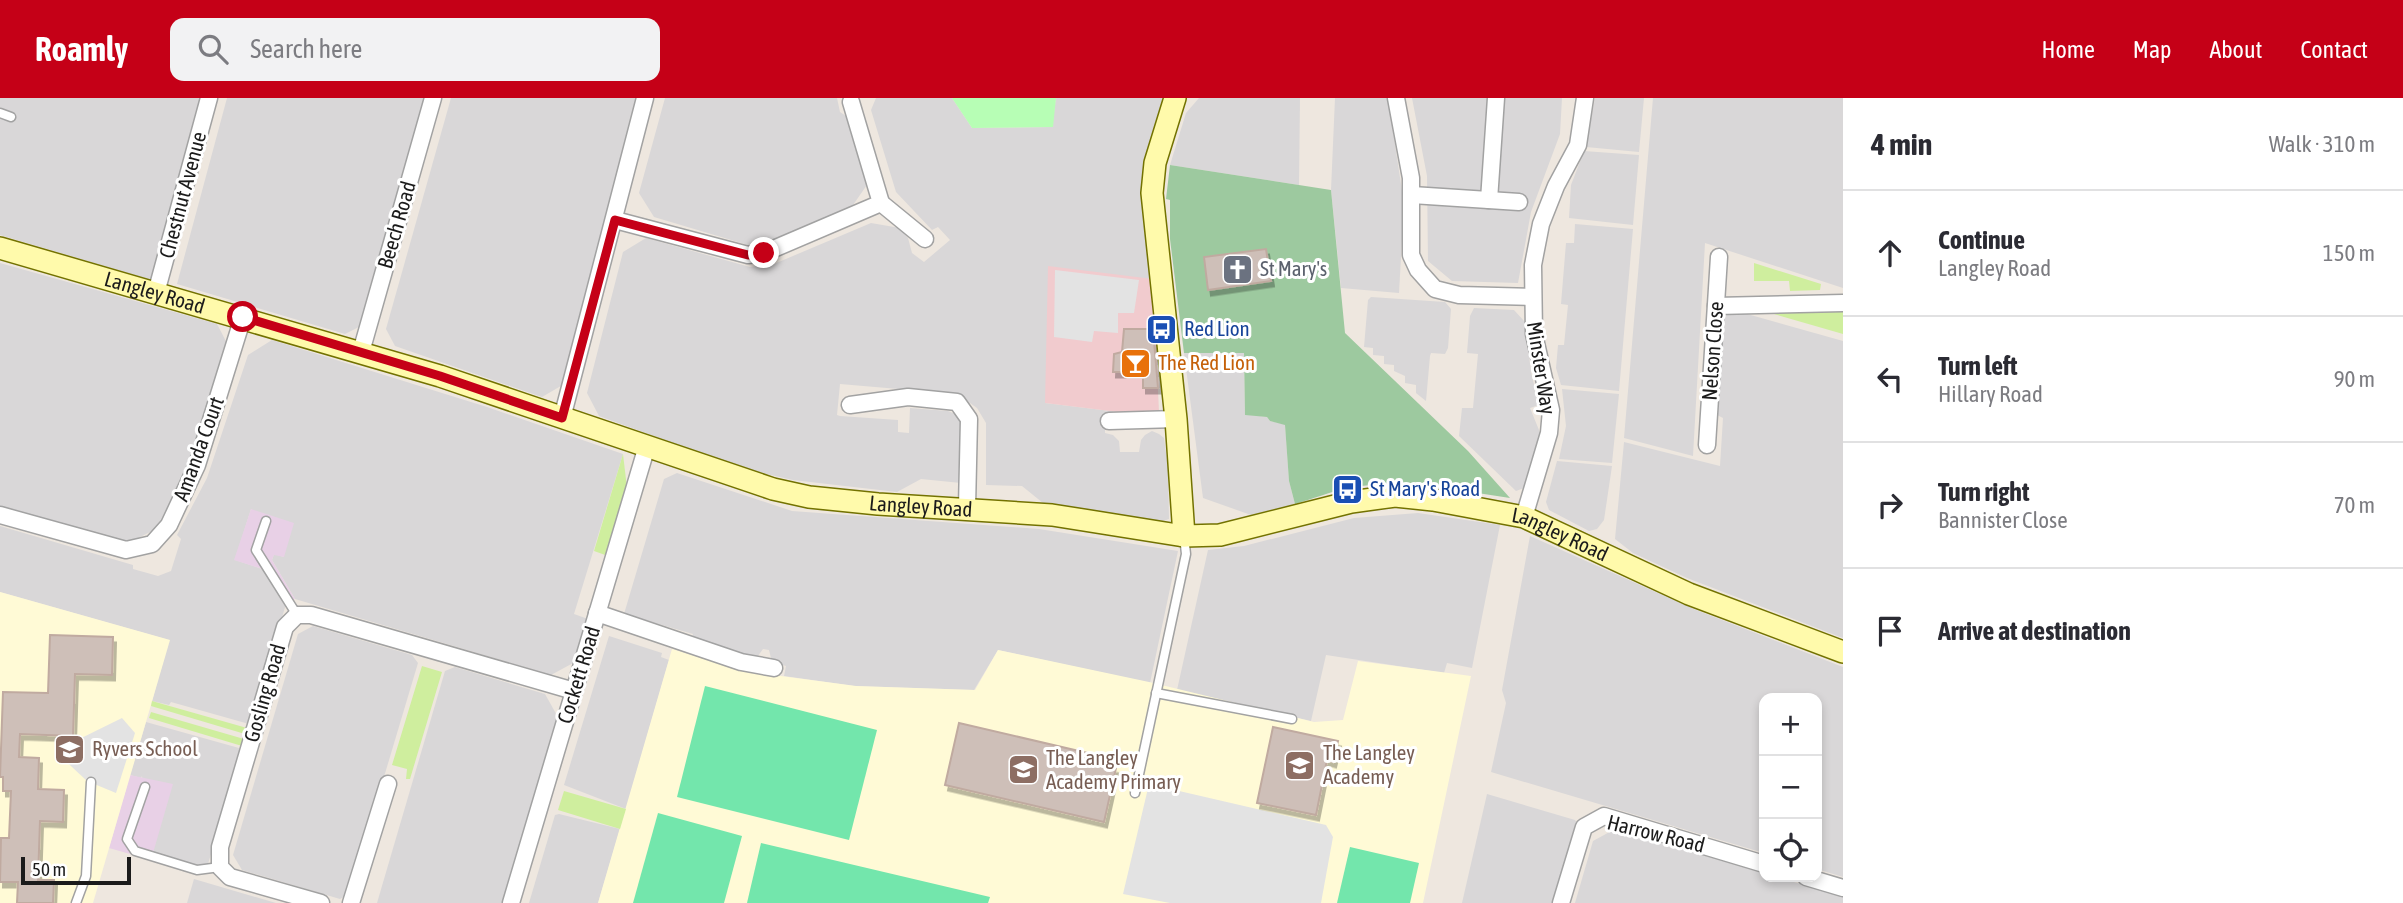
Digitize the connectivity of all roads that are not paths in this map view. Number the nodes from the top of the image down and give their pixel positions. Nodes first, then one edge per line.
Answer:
1 (209, 98) edge
2 (433, 98) edge
3 (645, 98) edge
4 (1175, 98) edge
5 (1396, 98) edge
6 (1496, 98) edge
7 (1585, 98) edge
8 (851, 102) dead end
9 (0, 113) edge
10 (11, 117) dead end
11 (1412, 195) junction
12 (1489, 200) junction
13 (1520, 202) dead end
14 (881, 204) junction
15 (615, 220) junction
16 (925, 239) dead end
17 (0, 248) edge
18 (1719, 257) dead end
19 (156, 293) junction
20 (1532, 298) junction
21 (1843, 303) edge
22 (1716, 306) junction
23 (243, 317) junction
24 (361, 352) junction
25 (850, 405) dead end
26 (562, 418) junction
27 (1176, 419) junction
28 (1109, 421) dead end
29 (1707, 445) dead end
30 (647, 446) junction
31 (967, 507) junction
32 (0, 515) edge
33 (1524, 517) junction
34 (265, 521) dead end
35 (1184, 536) junction
36 (597, 613) junction
37 (297, 615) junction
38 (1843, 652) edge
39 (774, 668) dead end
40 (574, 691) junction
41 (1156, 693) junction
42 (1292, 719) dead end
43 (91, 782) dead end
44 (387, 784) dead end
45 (145, 787) dead end
46 (1135, 793) dead end
47 (1759, 862) edge
48 (220, 867) junction
49 (1822, 882) edge
50 (1843, 888) edge
51 (76, 903) edge
52 (321, 903) edge
53 (351, 903) edge
54 (511, 903) edge
55 (1561, 903) edge

1 - 19 street, Chestnut Avenue
2 - 24 street, Beech Road
3 - 15 street
4 - 27 street
5 - 11 street
6 - 12 street
7 - 20 street, Minster Way
8 - 14 street
9 - 10 lane
11 - 12 street
11 - 20 street
12 - 13 street
14 - 15 street
14 - 16 street
15 - 26 street
17 - 19 street, Langley Road
18 - 22 street, Nelson Close
19 - 23 street, Langley Road
20 - 33 street, Minster Way
21 - 22 street
22 - 29 street, Nelson Close
23 - 24 street, Langley Road
23 - 32 street, Amanda Court
24 - 26 street, Langley Road
25 - 31 street
26 - 30 street, Langley Road
27 - 28 street
27 - 35 street
30 - 31 street, Langley Road
30 - 36 street, Cockett Road
31 - 35 street, Langley Road
33 - 35 street, Langley Road
33 - 38 street, Langley Road
34 - 37 lane
35 - 41 lane
36 - 39 street
36 - 40 street, Cockett Road
37 - 40 street
37 - 48 street, Gosling Road
40 - 54 street, Cockett Road
41 - 42 lane
41 - 46 lane
43 - 51 lane
44 - 53 street
45 - 48 lane
47 - 55 street, Harrow Road
48 - 52 street
49 - 50 street

